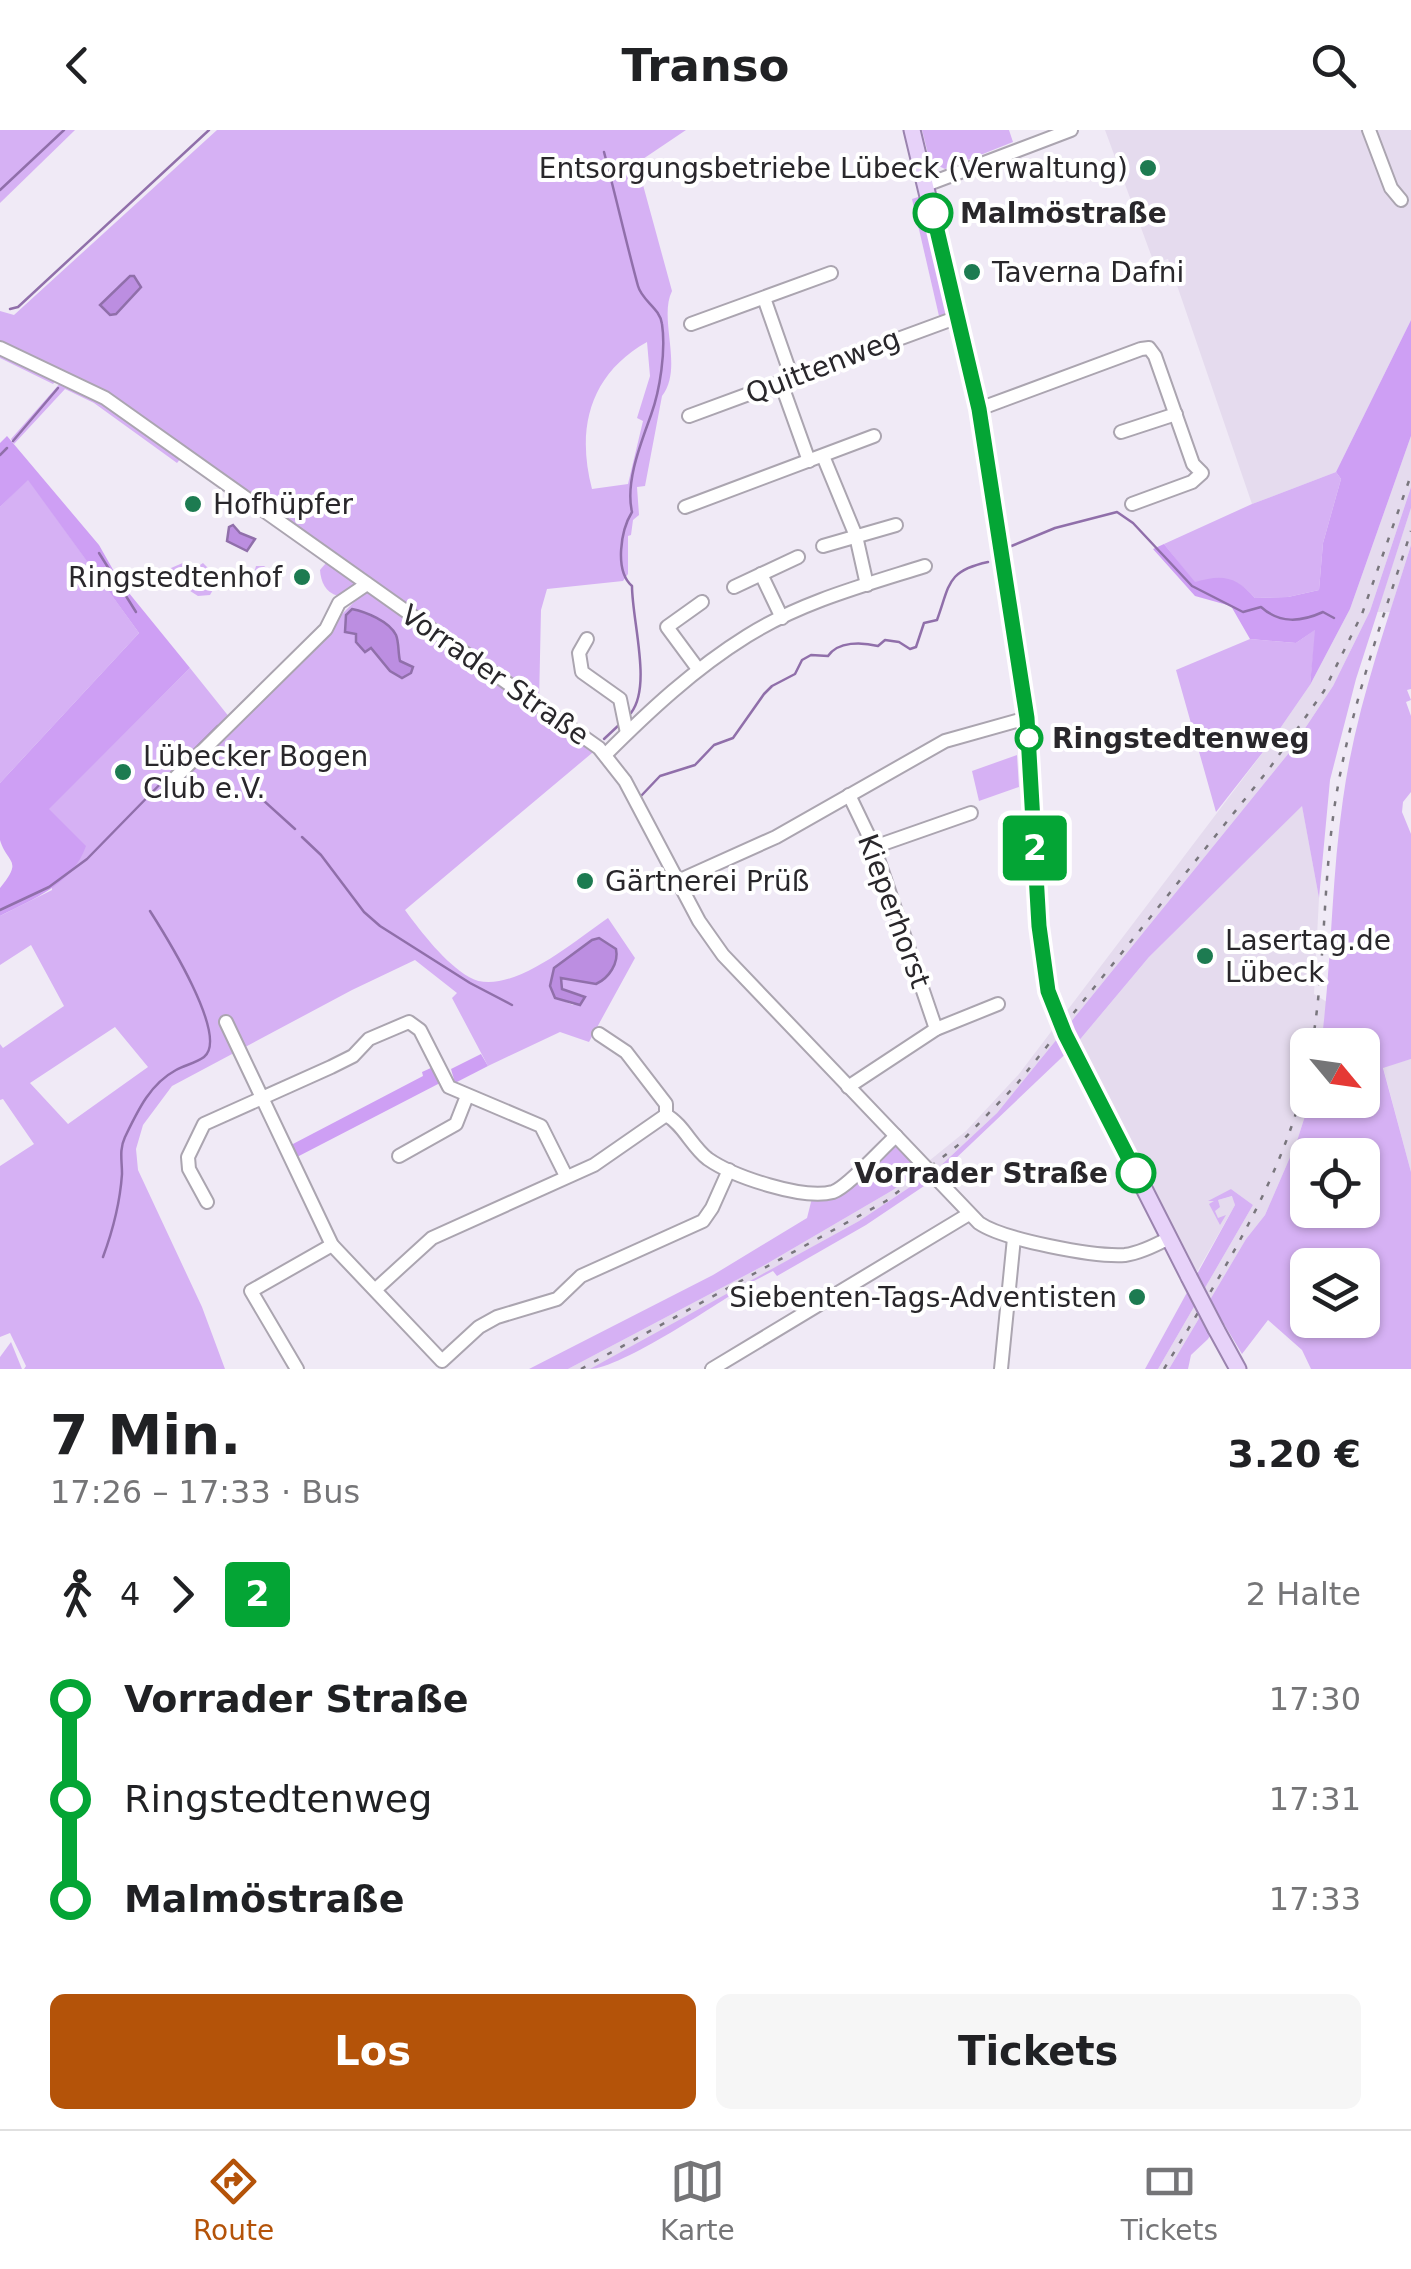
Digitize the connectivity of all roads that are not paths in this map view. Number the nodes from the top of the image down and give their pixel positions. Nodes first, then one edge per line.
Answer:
1 (912, 130) edge
2 (1072, 130) edge
3 (1370, 130) edge
4 (926, 186) junction
5 (1401, 200) dead end
6 (831, 274) dead end
7 (764, 298) junction
8 (958, 317) junction
9 (691, 324) dead end
10 (0, 348) edge
11 (786, 380) junction
12 (979, 409) junction
13 (1176, 414) junction
14 (689, 416) dead end
15 (1122, 432) dead end
16 (874, 436) dead end
17 (816, 458) junction
18 (1132, 504) dead end
19 (685, 508) dead end
20 (896, 525) dead end
21 (856, 536) junction
22 (823, 546) dead end
23 (798, 557) dead end
24 (926, 566) dead end
25 (760, 574) junction
26 (367, 584) junction
27 (867, 584) junction
28 (734, 586) dead end
29 (702, 602) dead end
30 (782, 618) junction
31 (587, 639) dead end
32 (698, 669) junction
33 (1027, 718) junction
34 (627, 733) junction
35 (605, 754) junction
36 (175, 778) dead end
37 (849, 794) junction
38 (971, 813) dead end
39 (874, 847) junction
40 (678, 881) junction
41 (998, 1004) dead end
42 (226, 1022) dead end
43 (936, 1029) junction
44 (600, 1034) dead end
45 (848, 1087) junction
46 (468, 1096) junction
47 (263, 1098) junction
48 (666, 1115) junction
49 (896, 1136) junction
50 (399, 1156) dead end
51 (729, 1170) junction
52 (566, 1176) junction
53 (207, 1202) dead end
54 (970, 1214) junction
55 (1014, 1238) junction
56 (1169, 1238) junction
57 (332, 1245) junction
58 (376, 1290) junction
59 (298, 1369) edge
60 (712, 1369) edge
61 (1002, 1369) edge
62 (1238, 1369) edge

1 - 4 main road
2 - 4 street
3 - 5 street
4 - 8 main road
6 - 7 street
7 - 9 street
7 - 11 street
8 - 11 street, Quittenweg
8 - 12 main road
10 - 26 street, Vorrader Straße
11 - 14 street, Quittenweg
11 - 17 street
12 - 13 street
12 - 33 main road
13 - 15 street
13 - 18 street
16 - 17 street
17 - 19 street
17 - 21 street
20 - 21 street
21 - 22 street
21 - 27 street
23 - 25 street
24 - 27 street
25 - 28 street
25 - 30 street
26 - 35 street, Vorrader Straße
26 - 36 street
27 - 30 street
29 - 32 street
30 - 32 street
31 - 34 street
32 - 34 street
33 - 37 street
33 - 56 main road
34 - 35 street
35 - 40 street, Vorrader Straße
37 - 39 street, Kieperhorst
37 - 40 street
38 - 39 street
39 - 43 street, Kieperhorst
40 - 45 street, Vorrader Straße
41 - 43 street
42 - 47 street
43 - 45 street
44 - 48 street
45 - 49 street, Vorrader Straße
46 - 47 street
46 - 50 street
46 - 52 street
47 - 53 street
47 - 57 street
48 - 51 street
48 - 52 street
49 - 51 street
49 - 54 street, Vorrader Straße
51 - 58 street
52 - 58 street
54 - 55 street, Vorrader Straße
54 - 60 street
55 - 56 street, Vorrader Straße
55 - 61 street
56 - 62 main road, bridge
57 - 58 street
57 - 59 street

